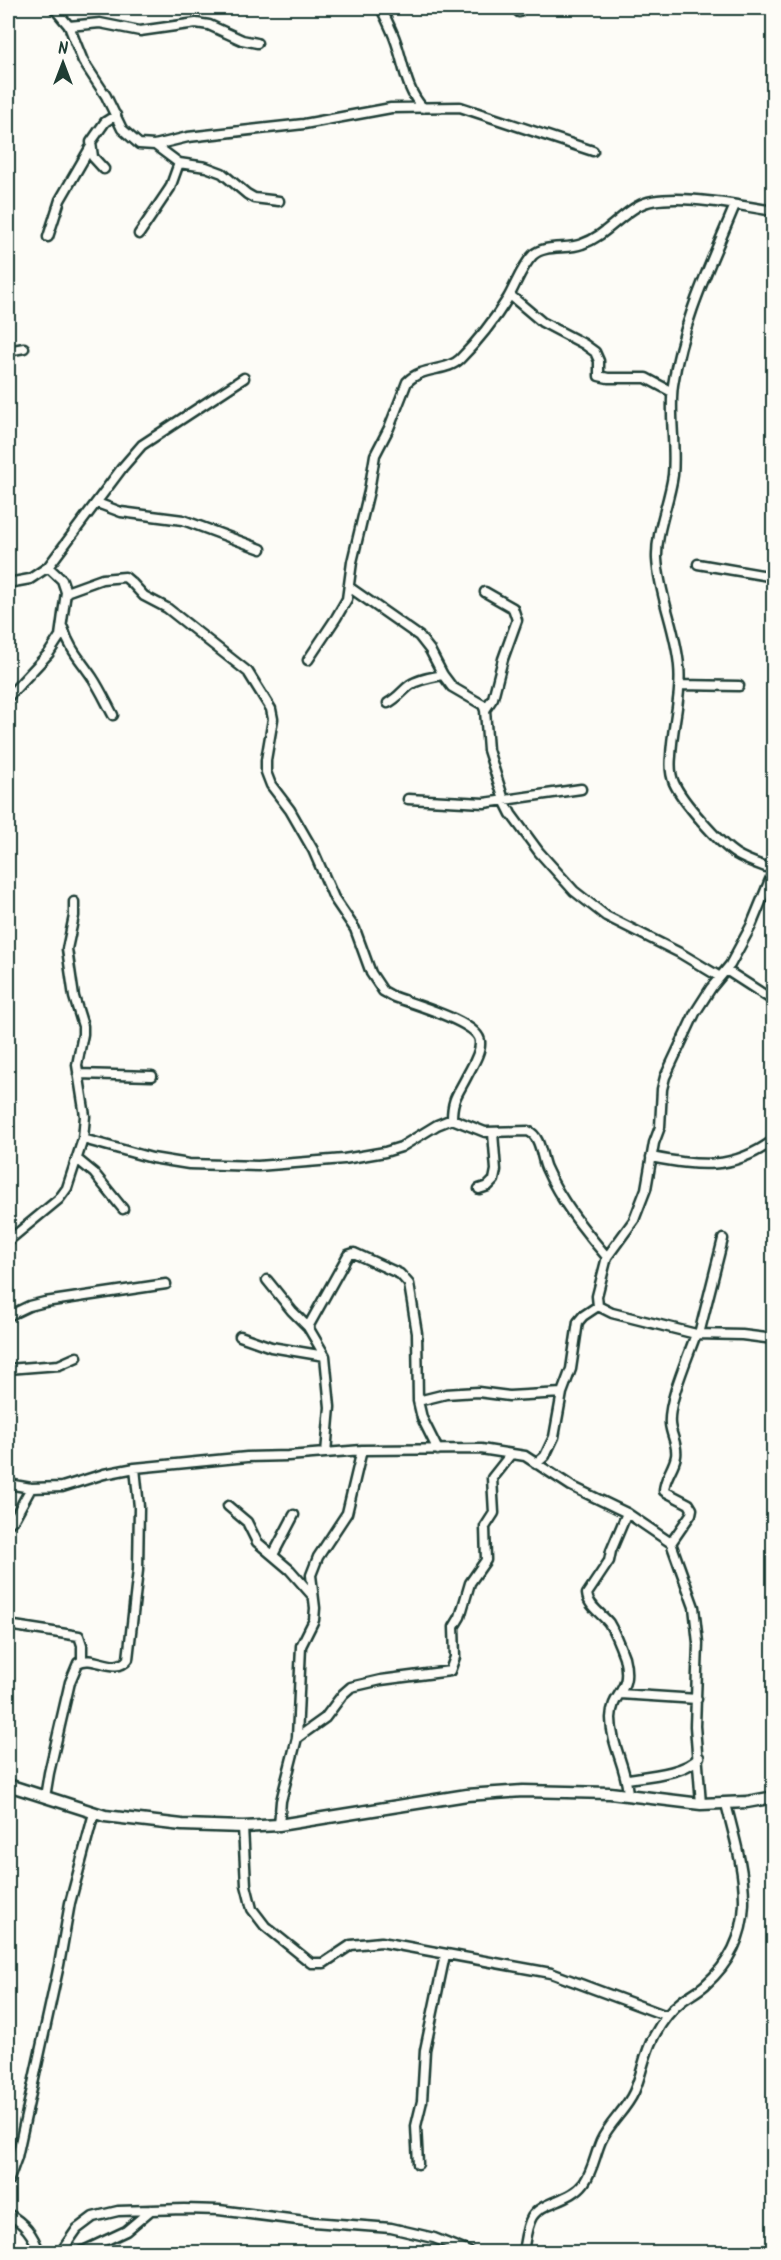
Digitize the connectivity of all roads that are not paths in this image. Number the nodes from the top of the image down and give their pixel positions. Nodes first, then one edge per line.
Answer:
1 (54, 8) edge
2 (381, 8) edge
3 (69, 26) junction
4 (257, 43) dead end
5 (423, 108) junction
6 (116, 115) junction
7 (155, 145) junction
8 (90, 148) junction
9 (593, 151) dead end
10 (179, 163) junction
11 (104, 169) dead end
12 (279, 201) dead end
13 (735, 205) junction
14 (774, 211) edge
15 (139, 234) dead end
16 (48, 237) dead end
17 (510, 295) junction
18 (24, 348) dead end
19 (8, 351) edge
20 (244, 378) dead end
21 (672, 392) junction
22 (98, 503) junction
23 (261, 549) dead end
24 (698, 564) dead end
25 (48, 567) junction
26 (774, 577) edge
27 (8, 584) edge
28 (349, 587) junction
29 (66, 592) junction
30 (485, 592) dead end
31 (63, 628) junction
32 (308, 660) dead end
33 (443, 675) junction
34 (680, 685) junction
35 (739, 686) dead end
36 (8, 697) edge
37 (388, 703) dead end
38 (485, 710) junction
39 (113, 715) dead end
40 (582, 789) dead end
41 (408, 799) dead end
42 (504, 800) junction
43 (774, 870) edge
44 (74, 902) dead end
45 (723, 974) junction
46 (774, 1001) edge
47 (78, 1074) junction
48 (152, 1076) dead end
49 (452, 1119) junction
50 (493, 1132) junction
51 (83, 1139) junction
52 (774, 1140) edge
53 (651, 1156) junction
54 (77, 1159) junction
55 (479, 1189) dead end
56 (123, 1209) dead end
57 (723, 1239) dead end
58 (8, 1241) edge
59 (607, 1257) junction
60 (267, 1281) dead end
61 (166, 1284) dead end
62 (598, 1306) junction
63 (8, 1316) edge
64 (308, 1326) junction
65 (697, 1334) junction
66 (240, 1336) dead end
67 (774, 1339) edge
68 (325, 1356) junction
69 (77, 1357) dead end
70 (8, 1369) edge
71 (562, 1393) junction
72 (418, 1401) junction
73 (362, 1450) junction
74 (438, 1450) junction
75 (326, 1453) junction
76 (511, 1454) junction
77 (536, 1464) junction
78 (135, 1468) junction
79 (8, 1484) edge
80 (31, 1488) junction
81 (228, 1506) dead end
82 (627, 1513) junction
83 (294, 1515) dead end
84 (8, 1524) edge
85 (671, 1543) junction
86 (273, 1556) junction
87 (313, 1595) junction
88 (8, 1624) edge
89 (82, 1660) junction
90 (620, 1694) junction
91 (697, 1699) junction
92 (297, 1738) junction
93 (699, 1757) junction
94 (627, 1779) junction
95 (8, 1785) edge
96 (628, 1795) junction
97 (45, 1797) junction
98 (774, 1797) edge
99 (701, 1804) junction
100 (726, 1804) junction
101 (94, 1813) junction
102 (279, 1825) junction
103 (243, 1827) junction
104 (445, 1955) junction
105 (667, 2016) junction
106 (418, 2164) dead end
107 (8, 2182) edge
108 (151, 2210) junction
109 (8, 2214) edge
110 (39, 2253) edge
111 (61, 2253) edge
112 (81, 2253) edge
113 (469, 2253) edge
114 (523, 2253) edge

1 - 3 street
2 - 5 street
3 - 4 street
3 - 6 street
5 - 7 street
5 - 9 street
6 - 7 street
6 - 8 street
7 - 10 street
8 - 11 street
8 - 16 street
10 - 12 street
10 - 15 street
13 - 14 street
13 - 17 street
13 - 21 street
17 - 21 street
17 - 28 street
18 - 19 street
20 - 22 street
21 - 34 street
22 - 23 street
22 - 25 street
24 - 26 street
25 - 27 street
25 - 29 street
28 - 32 street
28 - 33 street
29 - 31 street
29 - 49 street
30 - 38 street
31 - 36 street
31 - 39 street
33 - 37 street
33 - 38 street
34 - 35 street
34 - 43 street
38 - 42 street
40 - 42 street
41 - 42 street
42 - 45 street
43 - 45 street
44 - 47 street
45 - 46 street
45 - 53 street
47 - 48 street
47 - 51 street
49 - 50 street
49 - 51 street
50 - 55 street
50 - 59 street
51 - 54 street
52 - 53 street
53 - 59 street
54 - 56 street
54 - 58 street
57 - 65 street
59 - 62 street
60 - 64 street
61 - 63 street
62 - 65 street
62 - 71 street
64 - 68 street
64 - 72 street
65 - 67 street
65 - 85 street
66 - 68 street
68 - 75 street
69 - 70 street
71 - 72 street
71 - 77 street
72 - 74 street
73 - 74 street
73 - 75 street
73 - 87 street
74 - 76 street
75 - 78 street
76 - 77 street
76 - 92 street
77 - 82 street
78 - 80 street
78 - 89 street
79 - 80 street
80 - 84 street
81 - 86 street
82 - 85 street
82 - 90 street
83 - 86 street
85 - 91 street
86 - 87 street
87 - 92 street
88 - 89 street
89 - 97 street
90 - 91 street
90 - 94 street
91 - 93 street
92 - 102 street
93 - 94 street
93 - 99 street
94 - 96 street
95 - 97 street
96 - 99 street
96 - 102 street
97 - 101 street
98 - 100 street
99 - 100 street
100 - 105 street
101 - 103 street
101 - 107 street
102 - 103 street
103 - 104 street
104 - 105 street
104 - 106 street
105 - 114 street
108 - 111 street
108 - 112 street
108 - 113 street
109 - 110 street

